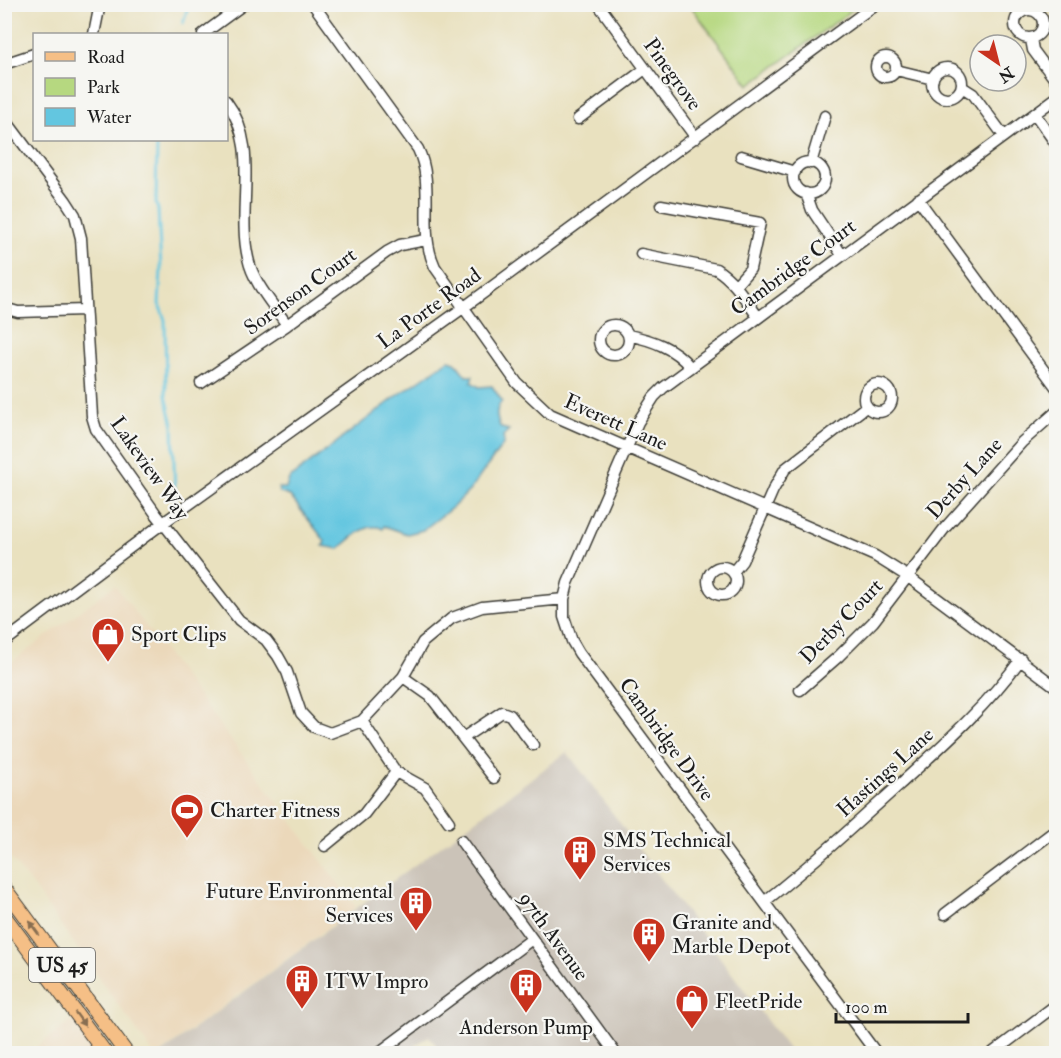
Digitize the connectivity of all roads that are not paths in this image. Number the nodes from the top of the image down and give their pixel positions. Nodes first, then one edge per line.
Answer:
1 (100, 4) edge
2 (244, 4) edge
3 (314, 4) edge
4 (598, 4) edge
5 (876, 4) edge
6 (1026, 8) edge
7 (94, 33) edge
8 (204, 33) edge
9 (1031, 39) junction
10 (33, 54) edge
11 (4, 64) edge
12 (645, 69) junction
13 (896, 70) dead end
14 (933, 79) junction
15 (1056, 81) edge
16 (962, 87) junction
17 (1056, 98) edge
18 (228, 104) edge
19 (1035, 114) junction
20 (825, 116) dead end
21 (4, 118) edge
22 (578, 119) dead end
23 (1004, 136) junction
24 (696, 138) junction
25 (1056, 144) edge
26 (741, 156) dead end
27 (811, 162) junction
28 (795, 172) junction
29 (806, 193) junction
30 (918, 199) junction
31 (661, 205) dead end
32 (426, 240) junction
33 (641, 254) dead end
34 (842, 255) junction
35 (736, 285) junction
36 (4, 308) edge
37 (463, 308) junction
38 (85, 310) junction
39 (758, 317) junction
40 (287, 326) junction
41 (628, 335) dead end
42 (690, 367) junction
43 (201, 383) dead end
44 (1056, 387) edge
45 (867, 406) dead end
46 (1056, 412) edge
47 (626, 448) junction
48 (766, 507) junction
49 (163, 523) junction
50 (733, 572) dead end
51 (907, 576) junction
52 (564, 598) junction
53 (4, 642) edge
54 (1021, 659) junction
55 (403, 677) junction
56 (1056, 687) edge
57 (800, 690) dead end
58 (362, 721) junction
59 (463, 738) junction
60 (533, 745) dead end
61 (396, 772) junction
62 (494, 778) dead end
63 (449, 822) dead end
64 (1056, 831) edge
65 (461, 841) dead end
66 (325, 846) dead end
67 (4, 888) edge
68 (764, 902) junction
69 (945, 914) dead end
70 (4, 916) edge
71 (532, 939) junction
72 (1056, 1005) edge
73 (106, 1053) edge
74 (127, 1053) edge
75 (377, 1053) edge
76 (616, 1053) edge
77 (877, 1053) edge
78 (991, 1053) edge

1 - 7 street
2 - 8 street
3 - 32 street, Everett Lane
4 - 12 street, Pinegrove
5 - 24 street, La Porte Road
6 - 9 street
6 - 9 street
9 - 15 street
10 - 11 street
12 - 22 street
12 - 24 street, Pinegrove
13 - 14 street
14 - 16 street
14 - 16 street
16 - 23 street
17 - 19 street, Cambridge Court
18 - 40 street
19 - 23 street, Cambridge Court
19 - 25 street
20 - 27 street
21 - 38 street, Lakeview Way
23 - 30 street, Cambridge Court
24 - 37 street, La Porte Road
26 - 28 street
27 - 28 street
27 - 29 street
28 - 29 street
29 - 34 street
30 - 34 street, Cambridge Court
30 - 44 street
31 - 35 street
32 - 37 street, Everett Lane
32 - 40 street, Sorenson Court
33 - 35 street
34 - 39 street, Cambridge Court
35 - 39 street
36 - 38 street
37 - 47 street, Everett Lane
37 - 49 street, La Porte Road
38 - 49 street, Lakeview Way
39 - 42 street, Cambridge Court
40 - 43 street, Sorenson Court
41 - 42 street
42 - 47 street, Cambridge Court
45 - 48 street
46 - 51 street, Derby Lane
47 - 48 street, Everett Lane
47 - 52 street, Cambridge Drive
48 - 50 street
48 - 51 street, Everett Lane
49 - 53 street, La Porte Road
49 - 58 street, Lakeview Way
51 - 54 street, Everett Lane
51 - 57 street, Derby Court
52 - 55 street
52 - 68 street, Cambridge Drive
54 - 56 street, Everett Lane
54 - 68 street, Hastings Lane
55 - 58 street
55 - 59 street
58 - 61 street
59 - 60 street
59 - 62 street
61 - 63 street
61 - 66 street
64 - 69 street
65 - 71 street, 97th Avenue
74 -> 67 main road, US 45
68 - 77 street, Cambridge Drive
70 -> 73 main road, US 45
71 - 75 street
71 - 76 street, 97th Avenue
72 - 78 street

